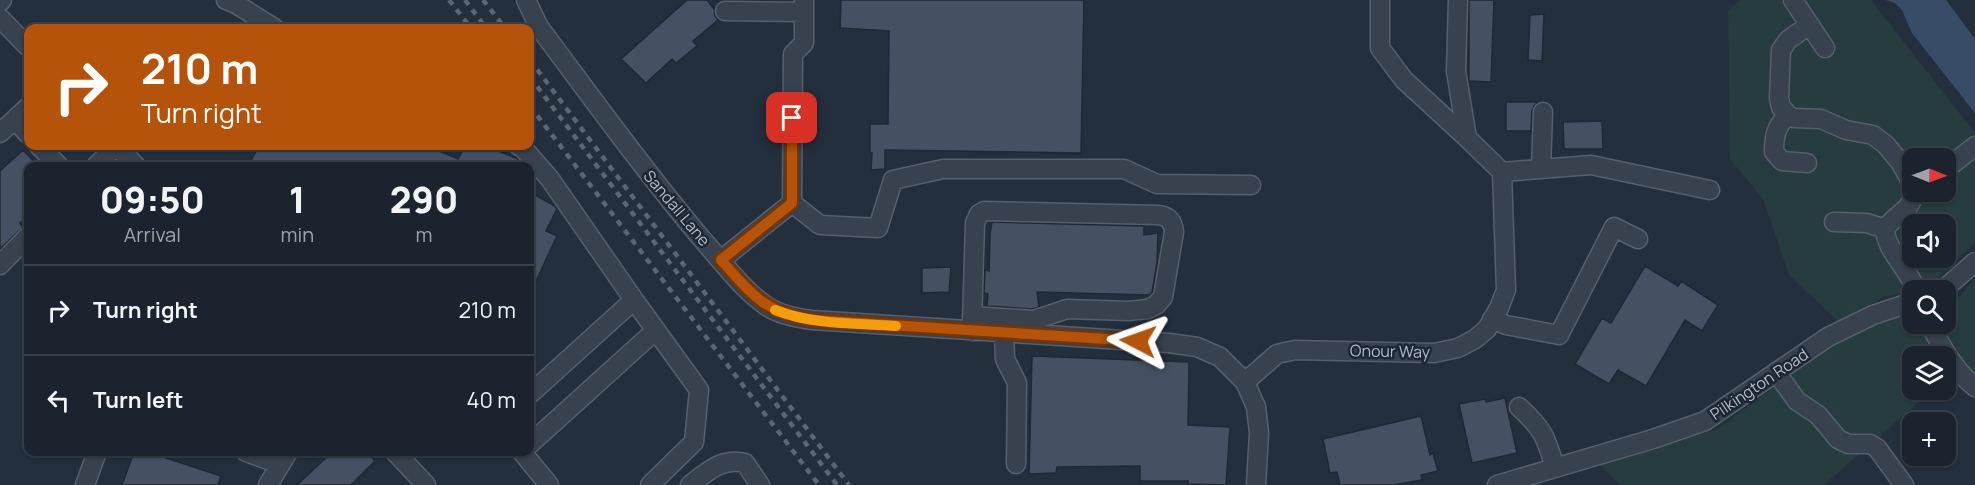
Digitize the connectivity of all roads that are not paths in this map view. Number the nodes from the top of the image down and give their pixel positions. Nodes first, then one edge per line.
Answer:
1 (226, 0) edge
2 (526, 0) edge
3 (1380, 0) edge
4 (1458, 0) edge
5 (1793, 0) edge
6 (804, 6) edge
7 (724, 11) dead end
8 (0, 18) edge
9 (268, 24) edge
10 (1809, 25) junction
11 (24, 43) edge
12 (1825, 48) dead end
13 (24, 111) edge
14 (1543, 112) dead end
15 (1788, 115) junction
16 (15, 120) junction
17 (24, 130) edge
18 (0, 133) edge
19 (1467, 138) junction
20 (1975, 146) edge
21 (43, 150) edge
22 (113, 150) edge
23 (121, 150) edge
24 (526, 150) edge
25 (1956, 161) edge
26 (55, 162) edge
27 (100, 162) edge
28 (132, 162) edge
29 (1807, 163) dead end
30 (1902, 166) edge
31 (1541, 169) junction
32 (1502, 172) junction
33 (1251, 185) dead end
34 (1710, 190) dead end
35 (1912, 202) edge
36 (792, 203) junction
37 (1834, 222) dead end
38 (1884, 229) junction
39 (1638, 239) dead end
40 (24, 240) edge
41 (721, 260) junction
42 (1975, 262) edge
43 (0, 265) edge
44 (1911, 280) edge
45 (1955, 280) edge
46 (634, 300) junction
47 (1902, 305) edge
48 (1140, 311) junction
49 (1492, 319) junction
50 (972, 323) junction
51 (656, 330) junction
52 (1004, 333) junction
53 (1935, 334) edge
54 (1138, 341) junction
55 (1776, 372) junction
56 (1245, 382) junction
57 (1975, 387) edge
58 (534, 390) edge
59 (1519, 407) dead end
60 (534, 440) edge
61 (96, 456) edge
62 (399, 456) edge
63 (525, 456) edge
64 (284, 458) edge
65 (1016, 464) dead end
66 (1555, 468) junction
67 (693, 484) edge
68 (85, 485) edge
69 (268, 485) edge
70 (426, 485) edge
71 (549, 485) edge
72 (650, 485) edge
73 (760, 485) edge
74 (1256, 485) edge
75 (1497, 485) edge
76 (1904, 485) edge

1 - 9 street
2 - 41 street, Sandall Lane
3 - 19 street
4 - 19 street
5 - 10 street
6 - 7 street
6 - 36 street
8 - 11 street
10 - 12 street
10 - 15 street
13 - 16 street
14 - 31 street
15 - 29 street
15 - 30 street
16 - 17 street
16 - 18 street
19 - 32 street
20 - 25 street
21 - 26 street
22 - 27 street
23 - 28 street
24 - 46 street
31 - 32 street
31 - 34 street
32 - 49 street, Onour Way
33 - 36 street
35 - 38 street
36 - 41 street
37 - 38 street
38 - 44 street
39 - 49 street
40 - 43 street
41 - 50 street, Sandall Lane
42 - 45 street
46 - 51 street
46 - 58 street
47 - 55 street, Pilkington Road
48 - 50 street
48 - 50 street
48 - 54 street
49 - 56 street, Onour Way
50 - 52 street, Sandall Lane
51 - 60 street
51 - 72 street
52 - 54 street, Sandall Lane
52 - 65 street
53 - 57 street
54 - 56 street, Sandall Lane
55 - 66 street, Pilkington Road
55 - 76 street
56 - 74 street, Sandall Lane
59 - 66 street
61 - 68 street
62 - 70 street
63 - 71 street
64 - 69 street
66 - 75 street, Pilkington Road
67 - 73 street

